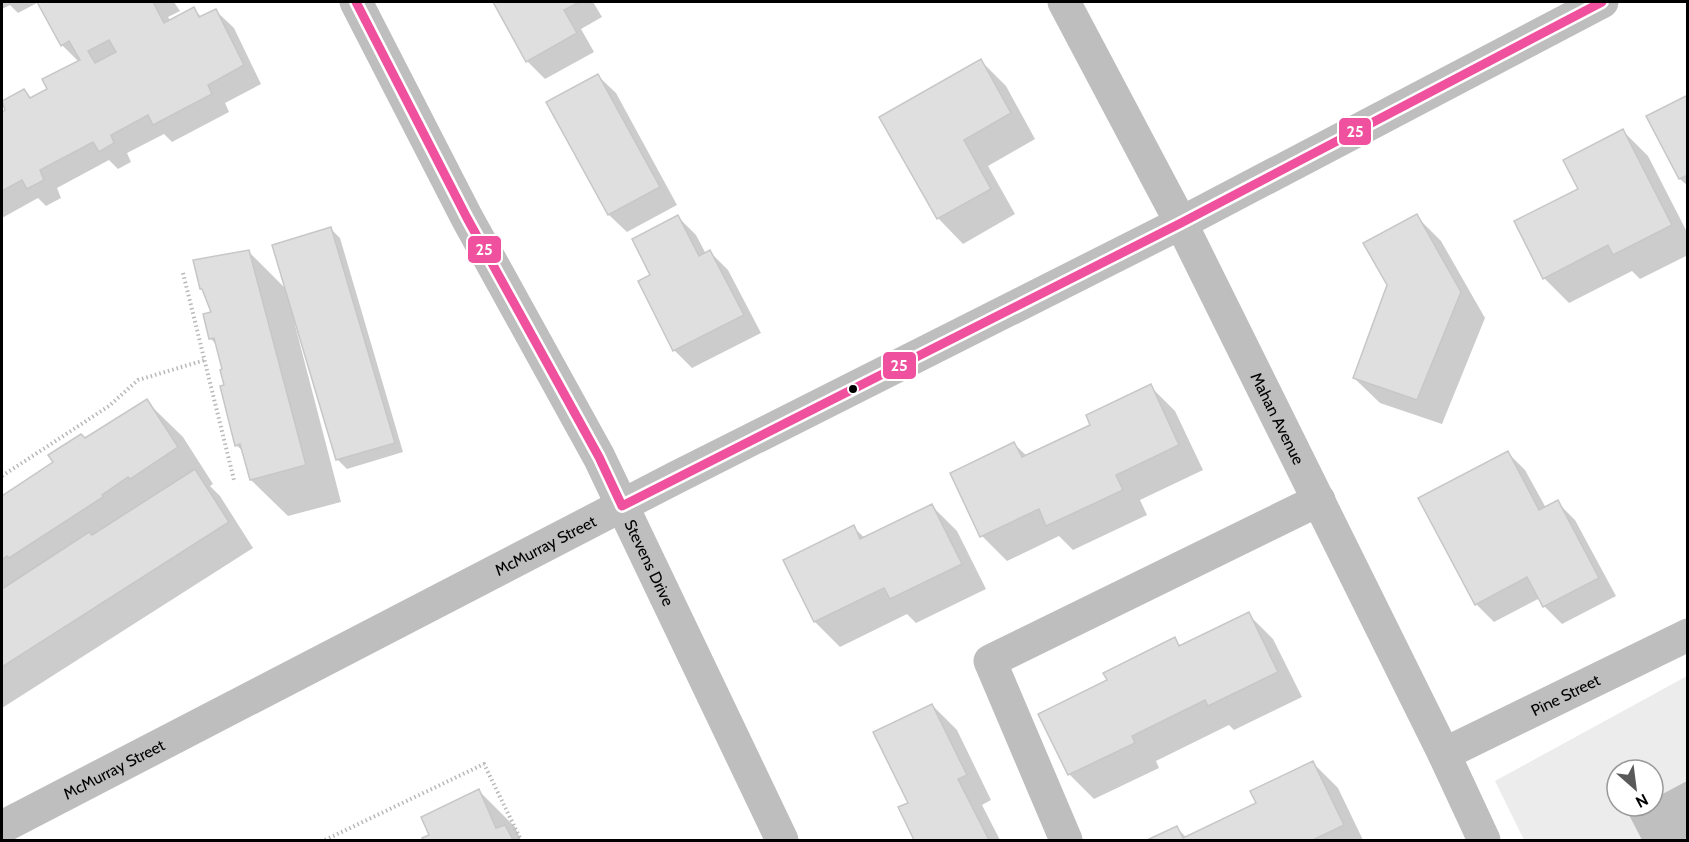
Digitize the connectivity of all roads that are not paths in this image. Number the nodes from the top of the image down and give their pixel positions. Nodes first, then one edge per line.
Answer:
1 (356, 2) edge
2 (1064, 2) edge
3 (1602, 2) edge
4 (1181, 223) junction
5 (1319, 500) junction
6 (622, 506) junction
7 (1688, 635) edge
8 (1444, 754) junction
9 (2, 827) edge
10 (782, 840) edge
11 (1066, 840) edge
12 (1484, 840) edge

1 - 6 street, Stevens Drive
2 - 4 street, Mahan Avenue
3 - 4 street, McMurray Street
4 - 5 street, Mahan Avenue
4 - 6 street, McMurray Street
5 - 8 street, Mahan Avenue
5 - 11 street
6 - 9 street, McMurray Street
6 - 10 street, Stevens Drive
7 - 8 street, Pine Street
8 - 12 street, Mahan Avenue

